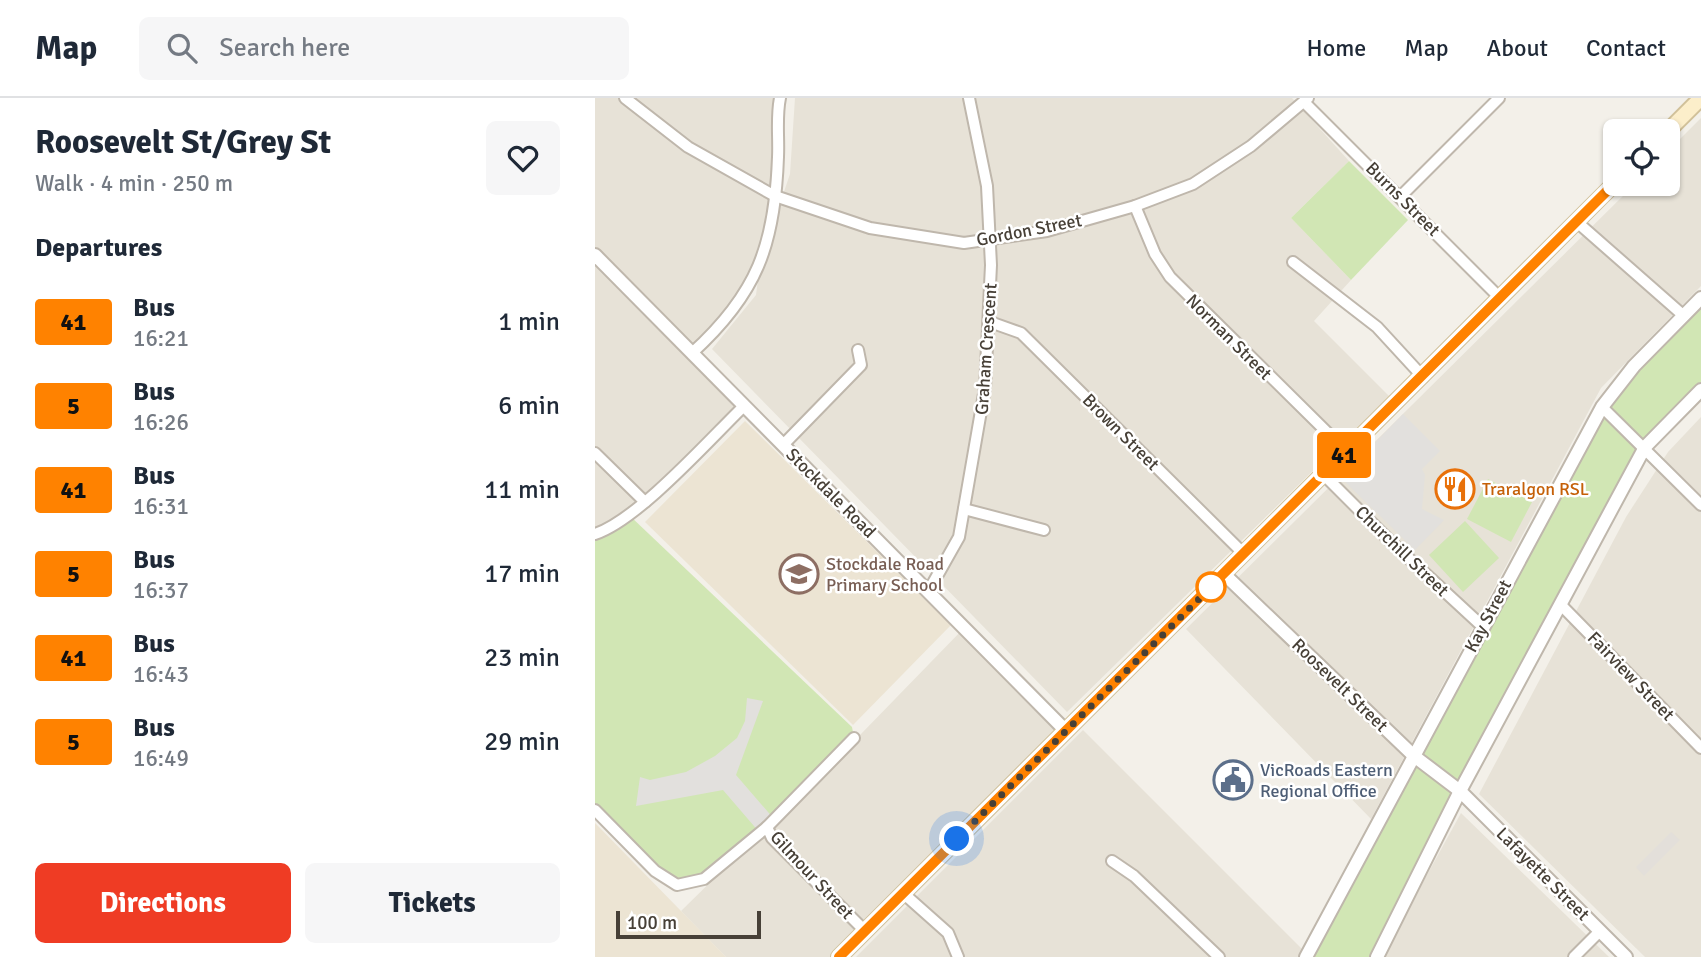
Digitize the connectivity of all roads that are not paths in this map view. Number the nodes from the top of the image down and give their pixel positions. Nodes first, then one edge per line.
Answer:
1 (625, 98) edge
2 (779, 98) edge
3 (969, 98) edge
4 (1499, 98) edge
5 (1701, 98) edge
6 (1306, 100) edge
7 (1680, 119) edge
8 (1603, 195) edge
9 (775, 196) junction
10 (1401, 196) junction
11 (1135, 206) junction
12 (1577, 222) junction
13 (989, 238) junction
14 (595, 255) edge
15 (1293, 262) dead end
16 (1500, 298) junction
17 (1701, 298) edge
18 (1683, 316) junction
19 (990, 322) junction
20 (858, 350) dead end
21 (692, 353) junction
22 (1423, 377) junction
23 (1701, 390) edge
24 (744, 406) junction
25 (1602, 407) junction
26 (783, 445) junction
27 (1645, 447) junction
28 (1347, 452) junction
29 (595, 453) edge
30 (1324, 475) junction
31 (645, 502) junction
32 (1701, 505) edge
33 (964, 509) junction
34 (1044, 530) dead end
35 (595, 534) edge
36 (1244, 554) junction
37 (1224, 574) junction
38 (928, 592) junction
39 (1561, 605) junction
40 (1482, 626) junction
41 (1066, 731) junction
42 (854, 738) dead end
43 (1701, 748) edge
44 (1414, 756) junction
45 (1460, 791) junction
46 (595, 810) edge
47 (767, 827) junction
48 (1112, 861) dead end
49 (903, 893) junction
50 (865, 931) junction
51 (1599, 931) junction
52 (839, 957) edge
53 (958, 957) edge
54 (1219, 957) edge
55 (1306, 957) edge
56 (1378, 957) edge
57 (1574, 957) edge
58 (1626, 957) edge

1 - 9 street, Gordon Street
2 - 9 street
3 - 13 street, Graham Crescent
4 - 10 street
5 - 7 main road
6 - 10 street, Burns Street
6 - 11 street, Gordon Street
8 - 12 main road
9 - 13 street, Gordon Street
9 - 21 street
10 - 16 street, Burns Street
11 - 13 street, Gordon Street
11 - 28 street, Norman Street
12 - 16 main road
12 - 18 street
13 - 19 street, Graham Crescent
14 - 21 street, Stockdale Road
15 - 22 street
16 - 22 main road
17 - 18 street, Kay Street
18 - 25 street, Kay Street
19 - 33 street, Graham Crescent
19 - 36 street, Brown Street
20 - 26 street
21 - 24 street, Stockdale Road
22 - 28 main road
23 - 27 street
24 - 26 street, Stockdale Road
24 - 31 street
25 - 27 street
25 - 40 street, Kay Street
26 - 38 street, Stockdale Road
27 - 32 street
27 - 39 street
28 - 30 main road
29 - 31 street
30 - 36 main road
30 - 40 street, Churchill Street
31 - 35 street
33 - 34 street
33 - 38 street, Graham Crescent
36 - 37 main road
37 - 41 main road
37 - 44 street, Roosevelt Street
38 - 41 street, Stockdale Road
39 - 43 street, Fairview Street
39 - 45 street
40 - 44 street, Kay Street
41 - 49 main road
42 - 47 street
44 - 45 street, Roosevelt Street
44 - 55 street, Kay Street
45 - 51 street, Lafayette Street
45 - 56 street
46 - 47 street, Gilmour Street
47 - 50 street, Gilmour Street
48 - 54 street
49 - 50 main road
49 - 53 street
50 - 52 main road
51 - 57 street
51 - 58 street, Lafayette Street

